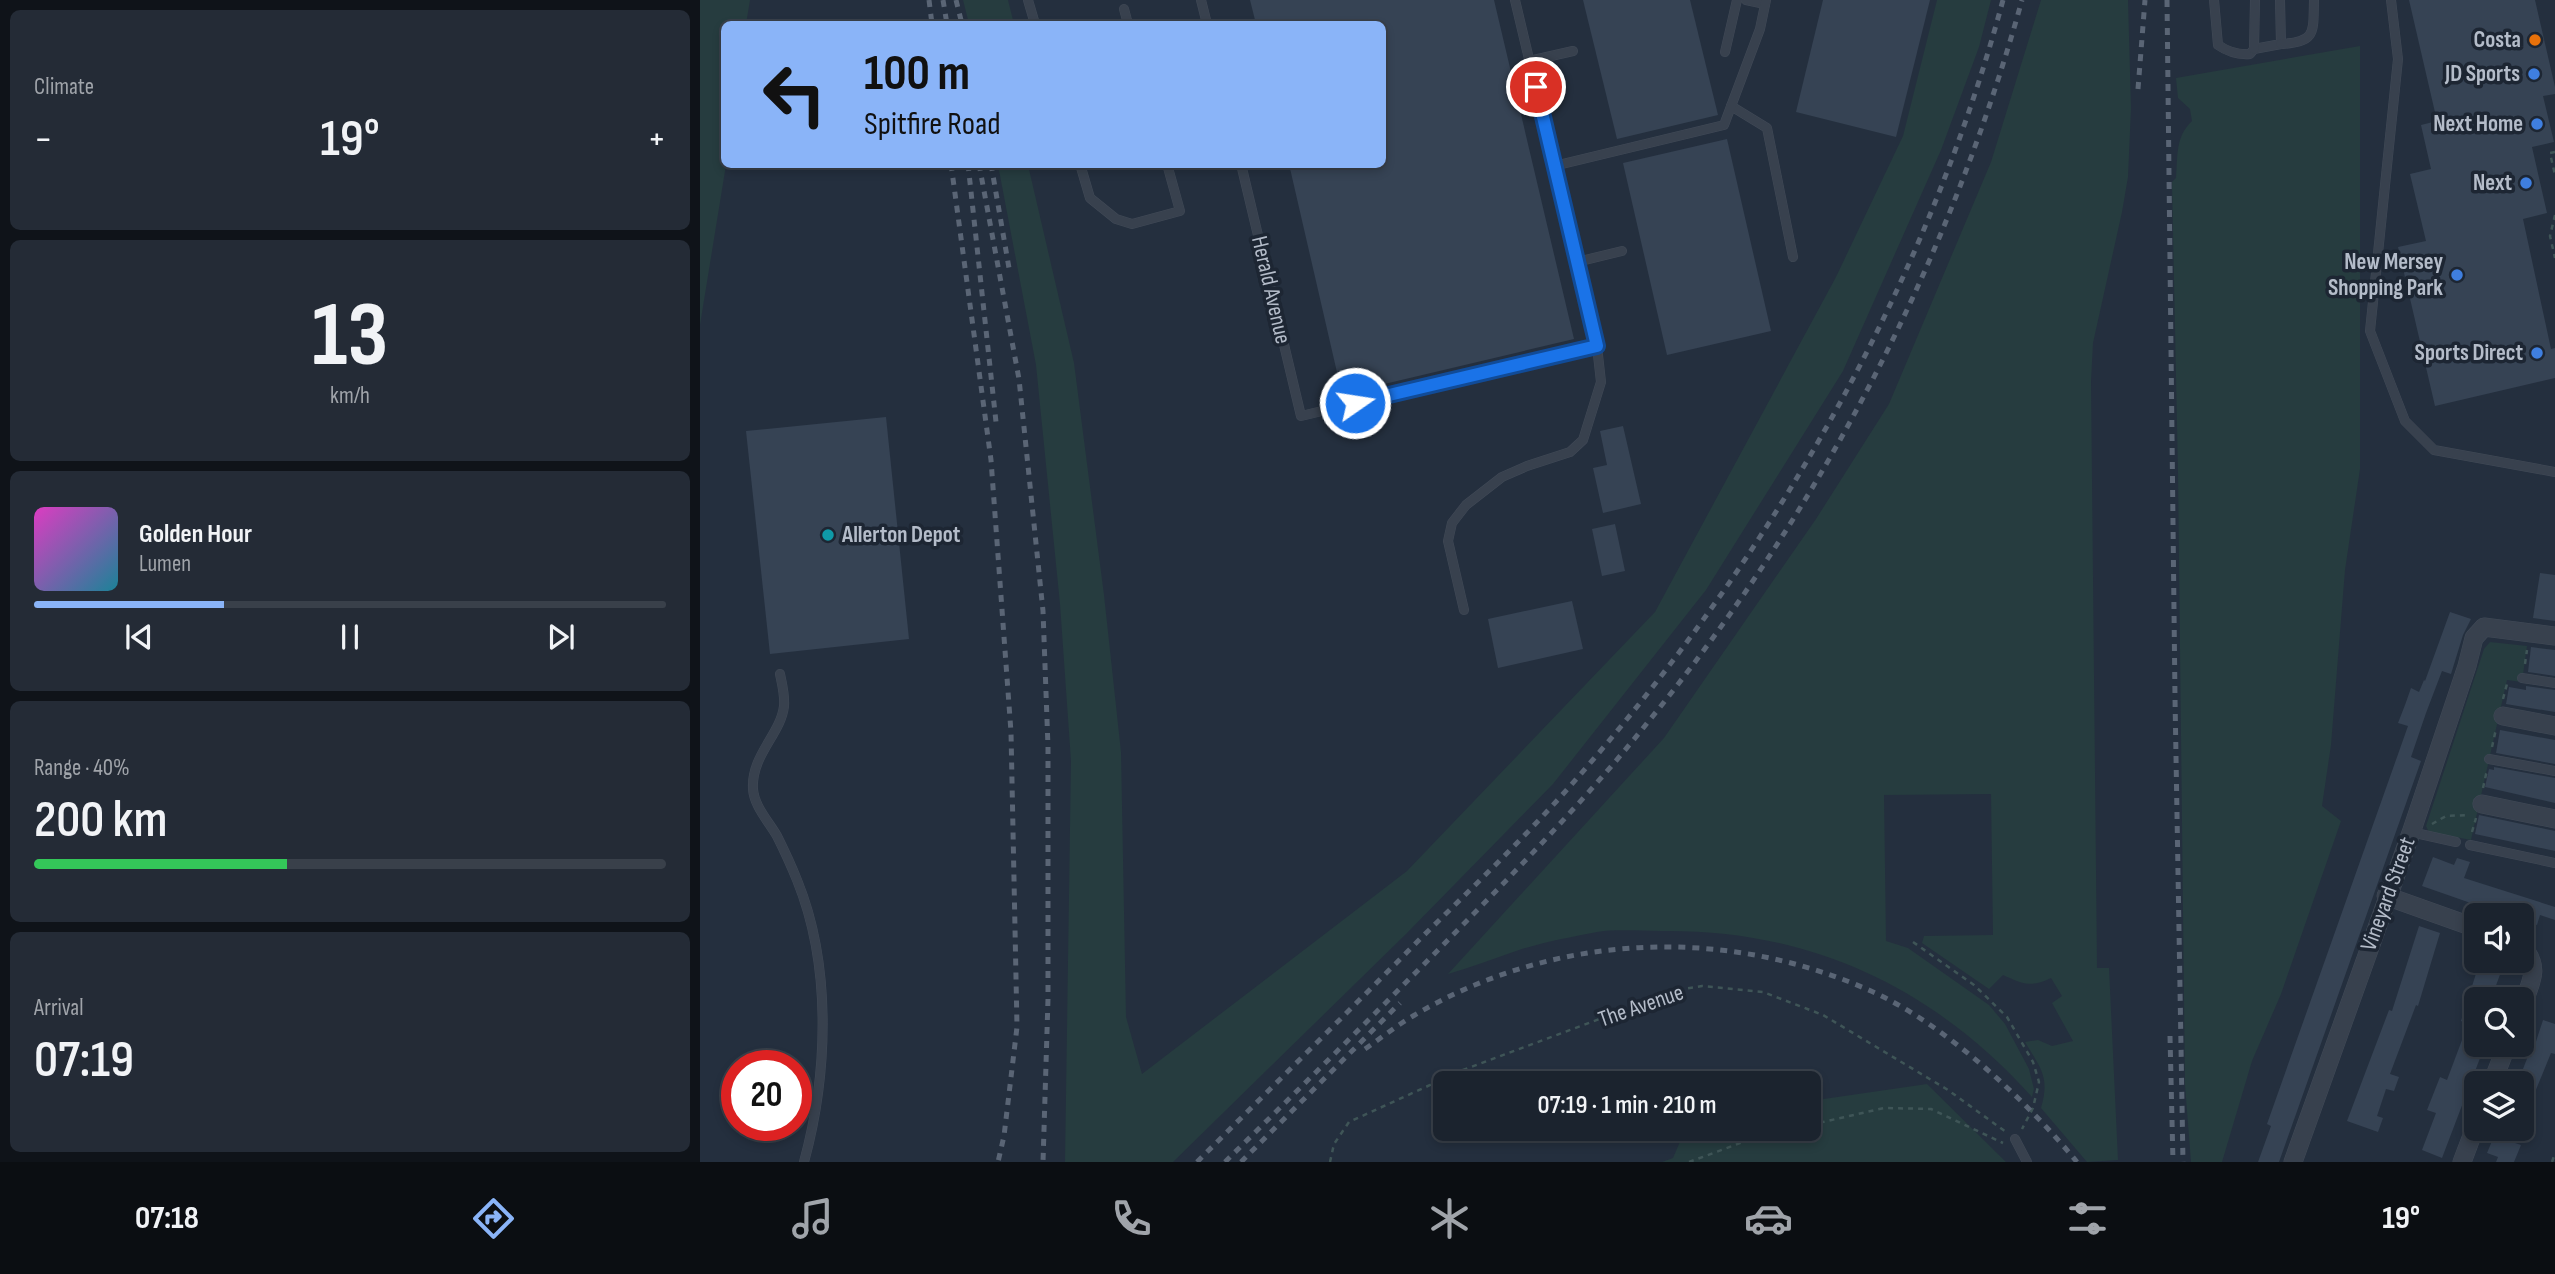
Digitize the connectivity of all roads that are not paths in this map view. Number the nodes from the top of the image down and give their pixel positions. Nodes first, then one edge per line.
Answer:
1 (1028, 0) edge
2 (1201, 0) edge
3 (1515, 0) edge
4 (1737, 0) edge
5 (1746, 0) edge
6 (2214, 0) edge
7 (2255, 0) edge
8 (2280, 0) edge
9 (2314, 0) edge
10 (2390, 0) edge
11 (1766, 2) edge
12 (1124, 9) dead end
13 (1034, 21) edge
14 (1127, 21) edge
15 (1206, 21) edge
16 (2281, 44) junction
17 (2254, 49) junction
18 (1573, 51) dead end
19 (1725, 52) dead end
20 (1529, 61) junction
21 (1731, 106) junction
22 (1555, 166) junction
23 (1081, 168) edge
24 (1168, 168) edge
25 (1242, 168) edge
26 (1622, 251) dead end
27 (1793, 257) dead end
28 (1577, 262) junction
29 (1597, 346) junction
30 (2555, 472) edge
31 (1464, 610) dead end
32 (2555, 636) edge
33 (780, 674) dead end
34 (2522, 678) road end
35 (2555, 682) edge
36 (2500, 716) road end
37 (2555, 726) edge
38 (2489, 759) road end
39 (2555, 771) edge
40 (2478, 805) road end
41 (2555, 819) edge
42 (2411, 831) junction
43 (2456, 842) dead end
44 (2470, 845) road end
45 (2555, 863) edge
46 (2386, 896) junction
47 (2464, 924) edge
48 (2015, 1139) road end
49 (2470, 1141) edge
50 (804, 1162) edge
51 (2027, 1162) edge
52 (2293, 1162) edge
53 (2462, 1162) edge

1 - 13 lane
2 - 15 lane
3 - 20 lane
4 - 19 lane
5 - 11 lane
6 - 17 lane
7 - 17 lane
8 - 16 lane
9 - 16 lane
10 - 30 lane
11 - 21 lane
12 - 14 lane
16 - 17 lane
18 - 20 lane
20 - 22 lane
21 - 22 lane
21 - 27 lane
22 - 28 lane
23 - 24 lane
25 - 29 lane, Herald Avenue
26 - 28 lane
28 - 29 lane
29 - 31 lane
32 - 42 street, Vineyard Street
33 - 50 lane
34 - 35 lane
36 - 37 street
38 - 39 lane
40 - 41 street
42 - 43 lane
42 - 46 street, Vineyard Street
44 - 45 lane
46 - 47 street
46 - 52 street, Vineyard Street
48 - 51 lane
49 - 53 street

